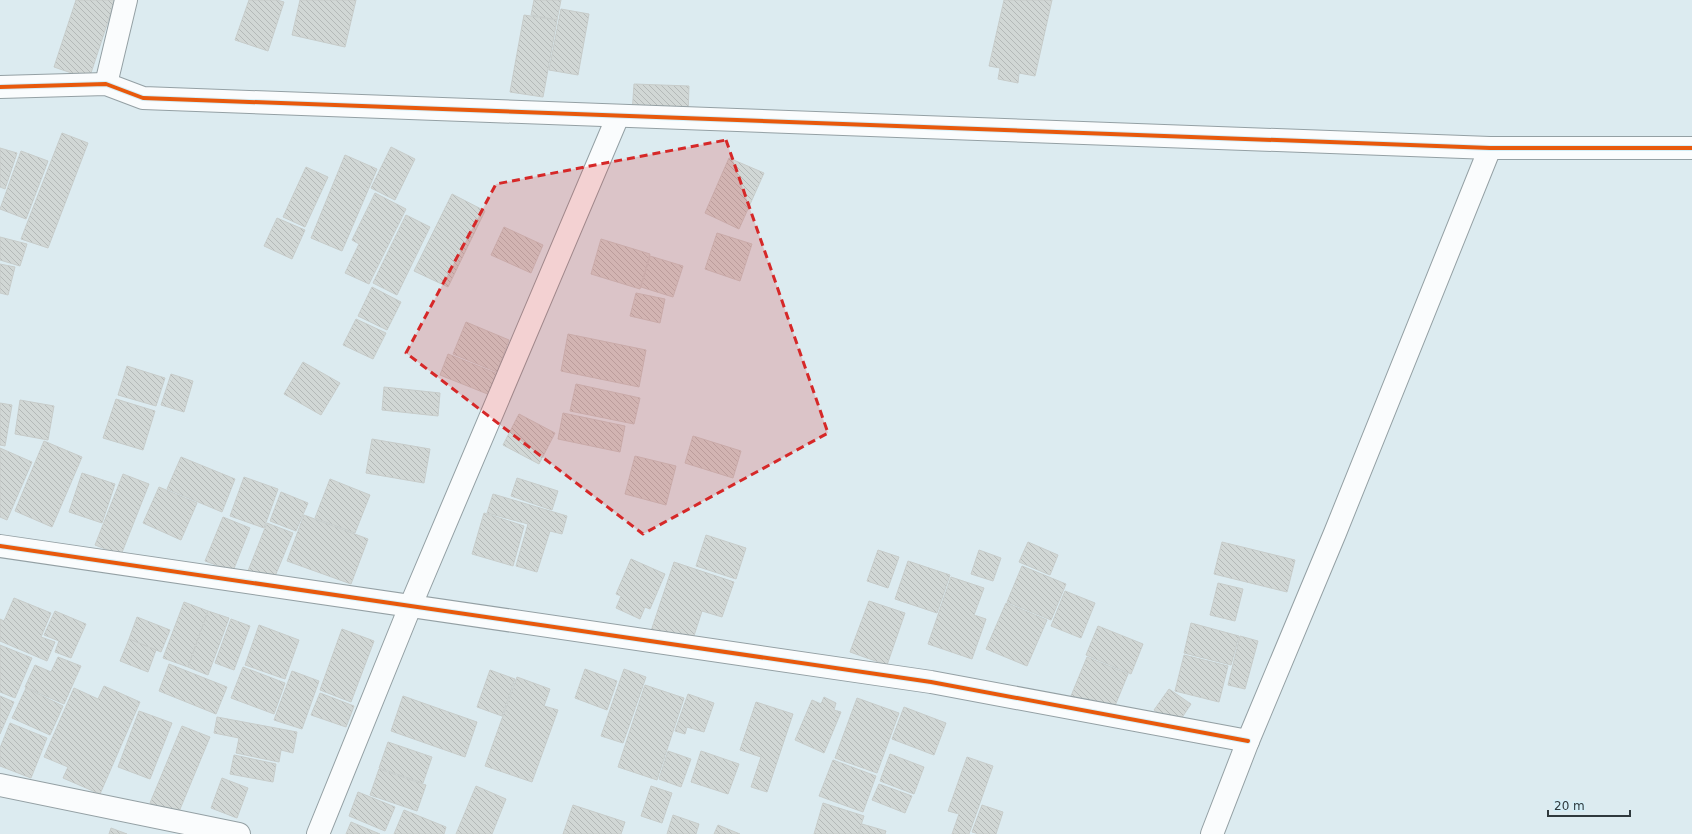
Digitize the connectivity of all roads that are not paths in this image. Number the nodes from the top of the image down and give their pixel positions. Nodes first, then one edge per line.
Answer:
1 (126, 0) edge
2 (106, 84) junction
3 (0, 87) edge
4 (618, 116) junction
5 (1490, 148) junction
6 (1692, 148) edge
7 (0, 546) edge
8 (410, 607) junction
9 (1248, 741) junction
10 (0, 785) edge
11 (239, 834) edge
12 (318, 834) edge
13 (1212, 834) edge

1 - 2 street
2 - 3 street
2 - 4 street
4 - 5 street
4 - 8 street
5 - 6 street
5 - 9 street
7 - 8 street
8 - 9 street
8 - 12 street
9 - 13 street
10 - 11 street

